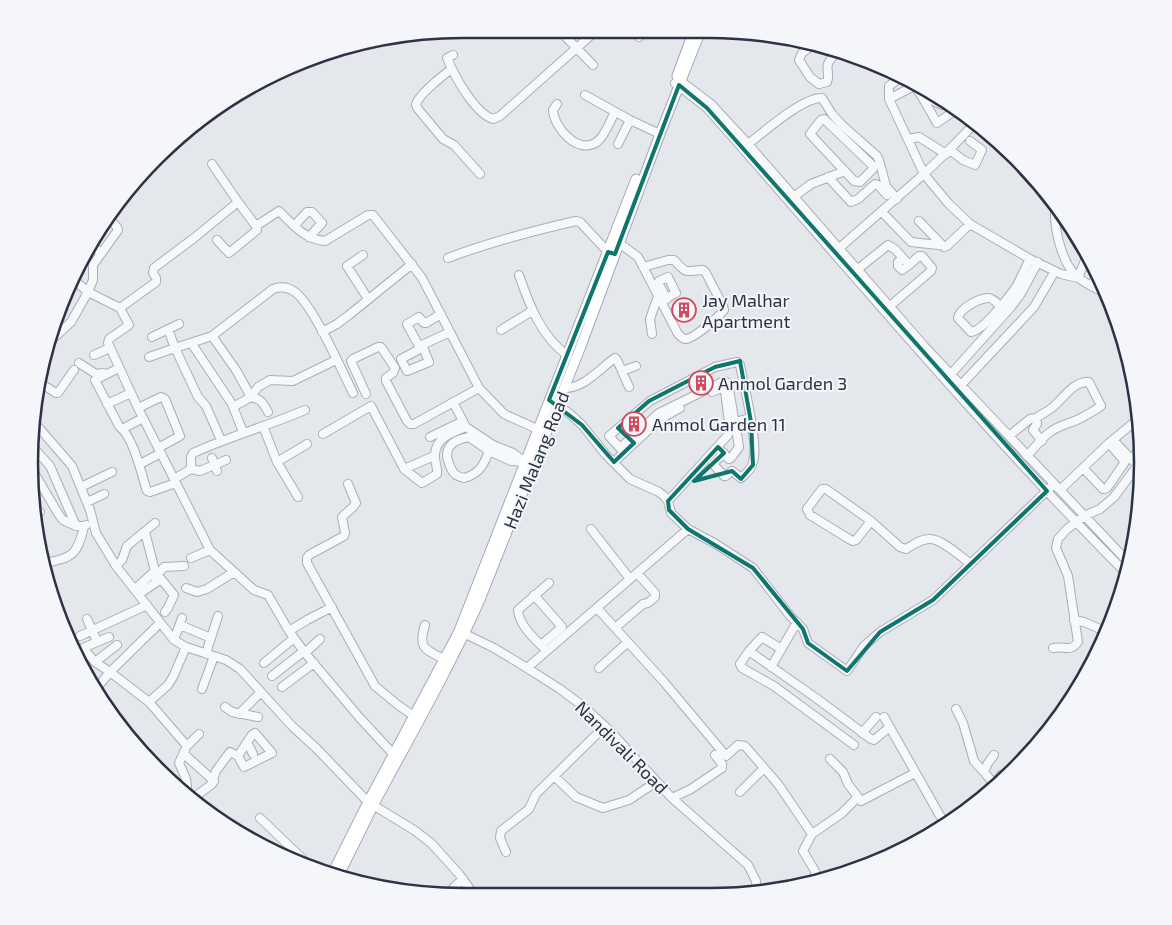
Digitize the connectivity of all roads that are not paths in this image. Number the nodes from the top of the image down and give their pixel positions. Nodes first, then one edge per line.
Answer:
1 (566, 37) edge
2 (588, 37) edge
3 (692, 37) edge
4 (576, 46) junction
5 (807, 49) edge
6 (453, 54) dead end
7 (834, 56) edge
8 (593, 65) dead end
9 (452, 69) junction
10 (678, 81) junction
11 (896, 81) edge
12 (910, 88) edge
13 (585, 95) dead end
14 (921, 95) joint
15 (890, 99) junction
16 (932, 100) edge
17 (557, 104) dead end
18 (615, 112) junction
19 (951, 113) edge
20 (630, 120) junction
21 (970, 126) edge
22 (658, 132) junction
23 (908, 139) junction
24 (970, 141) dead end
25 (618, 144) dead end
26 (748, 144) junction
27 (948, 152) junction
28 (212, 164) dead end
29 (845, 171) junction
30 (480, 174) dead end
31 (924, 174) junction
32 (828, 177) junction
33 (887, 195) dead end
34 (795, 196) junction
35 (897, 199) junction
36 (238, 202) junction
37 (882, 212) junction
38 (1055, 215) edge
39 (920, 221) dead end
40 (112, 222) edge
41 (970, 224) junction
42 (256, 226) junction
43 (294, 226) junction
44 (309, 237) junction
45 (217, 240) dead end
46 (619, 243) junction
47 (840, 247) junction
48 (944, 247) junction
49 (95, 248) edge
50 (101, 253) junction
51 (611, 253) junction
52 (833, 253) junction
53 (363, 255) dead end
54 (448, 258) dead end
55 (1030, 259) junction
56 (1038, 262) junction
57 (1084, 262) edge
58 (412, 264) junction
59 (643, 267) junction
60 (858, 269) junction
61 (1055, 271) junction
62 (519, 275) dead end
63 (1078, 278) junction
64 (1094, 281) edge
65 (78, 283) edge
66 (1091, 285) junction
67 (1097, 288) edge
68 (88, 292) junction
69 (368, 298) junction
70 (662, 299) junction
71 (890, 306) junction
72 (1000, 306) junction
73 (1011, 307) junction
74 (120, 308) junction
75 (532, 311) junction
76 (441, 314) junction
77 (1025, 318) junction
78 (179, 324) dead end
79 (168, 329) junction
80 (501, 330) dead end
81 (322, 332) junction
82 (450, 332) junction
83 (58, 333) edge
84 (652, 334) dead end
85 (152, 336) dead end
86 (212, 336) junction
87 (192, 344) junction
88 (110, 348) junction
89 (175, 348) junction
90 (95, 356) dead end
91 (568, 356) junction
92 (149, 357) dead end
93 (336, 360) junction
94 (79, 363) dead end
95 (723, 364) junction
96 (960, 364) junction
97 (636, 366) dead end
98 (119, 367) junction
99 (74, 370) dead end
100 (622, 371) junction
101 (950, 374) junction
102 (971, 375) junction
103 (961, 385) junction
104 (45, 386) edge
105 (629, 387) dead end
106 (722, 387) junction
107 (479, 388) junction
108 (564, 388) junction
109 (131, 392) junction
110 (353, 393) dead end
111 (366, 394) dead end
112 (251, 397) junction
113 (453, 402) junction
114 (553, 402) junction
115 (107, 404) junction
116 (233, 407) junction
117 (138, 408) junction
118 (305, 410) dead end
119 (730, 410) junction
120 (268, 412) dead end
121 (143, 418) junction
122 (750, 418) junction
123 (1036, 418) junction
124 (734, 419) dead end
125 (464, 424) junction
126 (1133, 425) edge
127 (263, 426) junction
128 (39, 427) edge
129 (122, 429) junction
130 (542, 431) junction
131 (243, 432) junction
132 (323, 434) dead end
133 (728, 435) junction
134 (1009, 436) junction
135 (430, 437) dead end
136 (221, 440) junction
137 (632, 441) junction
138 (1042, 441) junction
139 (1113, 442) junction
140 (307, 444) dead end
141 (739, 449) junction
142 (721, 450) junction
143 (160, 451) junction
144 (489, 451) junction
145 (38, 453) edge
146 (434, 456) junction
147 (1027, 456) junction
148 (1134, 456) edge
149 (1131, 459) junction
150 (226, 460) dead end
151 (1134, 460) edge
152 (277, 462) junction
153 (506, 462) dead end
154 (614, 462) junction
155 (140, 464) junction
156 (528, 465) junction
157 (191, 469) junction
158 (404, 469) junction
159 (1082, 469) junction
160 (1134, 470) edge
161 (112, 472) dead end
162 (38, 480) edge
163 (175, 481) junction
164 (348, 484) dead end
165 (81, 487) junction
166 (1057, 487) junction
167 (1047, 491) junction
168 (104, 494) dead end
169 (1104, 496) dead end
170 (298, 497) dead end
171 (668, 501) junction
172 (87, 502) junction
173 (1084, 516) junction
174 (92, 520) junction
175 (871, 521) junction
176 (1077, 522) junction
177 (155, 523) dead end
178 (80, 526) junction
179 (591, 529) dead end
180 (688, 529) junction
181 (145, 532) junction
182 (1110, 544) junction
183 (210, 550) junction
184 (1104, 550) junction
185 (1123, 557) edge
186 (191, 558) dead end
187 (50, 562) edge
188 (971, 564) junction
189 (116, 566) junction
190 (184, 566) dead end
191 (1121, 568) edge
192 (234, 572) junction
193 (637, 573) junction
194 (630, 579) junction
195 (549, 583) dead end
196 (186, 588) dead end
197 (137, 592) junction
198 (534, 595) junction
199 (147, 605) junction
200 (332, 607) junction
201 (597, 608) junction
202 (165, 612) dead end
203 (218, 616) dead end
204 (87, 619) dead end
205 (1074, 620) junction
206 (797, 622) junction
207 (160, 623) junction
208 (425, 625) dead end
209 (615, 628) junction
210 (1100, 629) edge
211 (92, 630) junction
212 (462, 632) junction
213 (292, 634) junction
214 (80, 636) dead end
215 (109, 637) dead end
216 (211, 638) junction
217 (96, 639) dead end
218 (320, 639) dead end
219 (174, 640) junction
220 (626, 644) junction
221 (117, 645) dead end
222 (186, 647) junction
223 (83, 648) joint
224 (544, 648) junction
225 (1053, 648) dead end
226 (781, 649) junction
227 (749, 651) junction
228 (305, 652) junction
229 (211, 655) junction
230 (633, 656) dead end
231 (444, 659) junction
232 (95, 662) junction
233 (264, 663) dead end
234 (314, 663) junction
235 (770, 666) junction
236 (527, 668) junction
237 (599, 668) dead end
238 (110, 672) junction
239 (782, 674) junction
240 (272, 676) dead end
241 (100, 684) edge
242 (774, 686) junction
243 (282, 687) dead end
244 (202, 689) dead end
245 (260, 692) junction
246 (816, 698) junction
247 (149, 702) junction
248 (225, 707) dead end
249 (956, 709) dead end
250 (807, 710) junction
251 (238, 714) junction
252 (414, 716) junction
253 (258, 717) dead end
254 (605, 726) junction
255 (886, 730) dead end
256 (862, 733) junction
257 (199, 734) dead end
258 (247, 742) junction
259 (854, 745) dead end
260 (185, 750) junction
261 (253, 754) dead end
262 (715, 755) dead end
263 (994, 755) dead end
264 (238, 756) junction
265 (396, 758) junction
266 (830, 759) dead end
267 (764, 768) junction
268 (984, 772) junction
269 (915, 773) junction
270 (554, 776) junction
271 (186, 779) junction
272 (213, 779) junction
273 (750, 781) junction
274 (991, 781) edge
275 (656, 782) junction
276 (184, 784) edge
277 (189, 788) edge
278 (756, 788) dead end
279 (740, 792) dead end
280 (196, 793) edge
281 (672, 798) junction
282 (857, 798) junction
283 (371, 804) junction
284 (260, 818) dead end
285 (942, 818) edge
286 (812, 834) junction
287 (506, 852) dead end
288 (295, 853) edge
289 (335, 868) edge
290 (341, 869) edge
291 (815, 874) edge
292 (463, 879) junction
293 (756, 885) edge
294 (453, 888) edge
295 (469, 888) edge

1 - 4 street
2 - 4 street
3 - 10 main road, Hazi Malang Road
4 - 8 street
4 - 9 street
5 - 7 street
6 - 9 street
9 - 30 street
10 - 22 main road, Hazi Malang Road
10 - 26 street
10 - 52 street
11 - 15 street
12 - 15 street
13 - 18 street
14 - 16 street
14 - 19 street
15 - 23 street
17 - 18 street
18 - 20 street
20 - 22 street
20 - 25 street
21 - 27 street
22 - 46 main road, Hazi Malang Road
22 - 51 main road, Hazi Malang Road
23 - 27 street
23 - 31 street
24 - 27 street
26 - 34 street
26 - 35 street
27 - 31 street
28 - 36 street
29 - 29 street
29 - 32 street
31 - 35 street
31 - 41 street
32 - 33 street
32 - 34 street
34 - 47 street
35 - 37 street
36 - 42 street
36 - 74 street
37 - 47 street
37 - 48 street
38 - 63 street
39 - 48 street
40 - 50 street
41 - 48 street
41 - 55 street
42 - 43 street
42 - 45 street
43 - 44 street
43 - 44 street
44 - 58 street
46 - 51 main road, Hazi Malang Road
46 - 59 street
47 - 52 street
47 - 60 street
49 - 50 street
50 - 68 street
51 - 54 street
51 - 91 main road, Hazi Malang Road
51 - 108 main road, Hazi Malang Road
52 - 167 street
53 - 69 street
55 - 56 street
55 - 72 street
56 - 61 street
56 - 73 street
57 - 63 street
58 - 69 street
58 - 76 street
59 - 70 street
59 - 70 street
60 - 71 street
60 - 71 street
61 - 63 street
61 - 77 street
62 - 75 street
63 - 66 street
64 - 66 street
65 - 68 street
66 - 67 street
68 - 74 street
68 - 83 street
69 - 81 street
70 - 84 street
71 - 101 street
72 - 72 street
73 - 77 street
73 - 96 street
74 - 88 street
75 - 80 street
75 - 91 street
76 - 82 street
76 - 82 street
77 - 102 street
78 - 79 street
79 - 85 street
79 - 89 street
81 - 86 street
81 - 93 street
82 - 107 street
86 - 87 street
86 - 112 street
87 - 89 street
87 - 116 street
88 - 90 street
88 - 98 street
89 - 92 street
89 - 136 street
91 - 114 main road, Hazi Malang Road
93 - 110 street
93 - 112 street
94 - 98 street
95 - 106 street
95 - 122 street
95 - 137 street
96 - 101 street
96 - 102 street
97 - 100 street
98 - 109 street
98 - 115 street
99 - 104 street
100 - 105 street
100 - 108 street
101 - 103 street
102 - 103 street
103 - 134 street
106 - 119 street
106 - 137 street
107 - 113 street
107 - 130 street
108 - 114 main road, Hazi Malang Road
109 - 115 street
109 - 117 street
111 - 113 street
112 - 116 street
112 - 120 street
113 - 125 street
114 - 130 main road, Hazi Malang Road
114 - 154 street
115 - 129 street
116 - 131 street
117 - 121 street
117 - 143 street
118 - 127 street
119 - 124 street
119 - 133 street
121 - 129 street
121 - 143 street
122 - 141 street
122 - 142 street
123 - 134 street
123 - 138 street
123 - 138 street
125 - 135 street
125 - 146 street
125 - 156 street
126 - 139 street
127 - 131 street
127 - 152 street
128 - 165 street
129 - 155 street
130 - 156 main road, Hazi Malang Road
131 - 136 street
132 - 158 street
133 - 141 street
133 - 142 street
134 - 147 street
136 - 157 street
137 - 154 street
138 - 147 street
139 - 149 street
139 - 159 street
139 - 159 street
140 - 152 street
141 - 142 street
142 - 171 street
143 - 155 street
143 - 163 street
144 - 144 street
144 - 156 street
145 - 178 street
146 - 158 street
146 - 158 street
147 - 166 street
148 - 149 street
149 - 151 street
150 - 157 street
152 - 170 street
153 - 156 street
154 - 171 street
155 - 163 street
156 - 212 main road, Hazi Malang Road
157 - 163 street
159 - 166 street
159 - 169 street
160 - 173 street
161 - 165 street
162 - 178 street
163 - 183 street
164 - 200 street
165 - 172 street
166 - 167 street
166 - 173 street
167 - 176 street
167 - 188 street
168 - 172 street
171 - 180 street
172 - 174 street
173 - 176 street
173 - 182 street
174 - 178 street
174 - 189 street
175 - 175 street
175 - 188 street
176 - 184 street
176 - 205 street
177 - 181 street
178 - 187 street
179 - 194 street
180 - 193 street
180 - 206 street
181 - 189 street
181 - 197 street
182 - 184 street
182 - 185 street
183 - 186 street
183 - 192 street
184 - 191 street
188 - 206 street
189 - 197 street
190 - 197 street
192 - 196 street
192 - 213 street
193 - 194 street
193 - 209 street
194 - 201 street
195 - 198 street
197 - 199 street
197 - 202 street
198 - 224 street
198 - 224 street
199 - 207 street
199 - 211 street
200 - 213 street
200 - 252 street
201 - 209 street
201 - 224 street
203 - 216 street
204 - 211 street
205 - 210 street
205 - 225 street
206 - 226 street
207 - 219 street
207 - 238 street
208 - 231 street
209 - 220 street
211 - 214 street
211 - 217 street
212 - 231 main road, Hazi Malang Road
212 - 236 street, Nandivali Road
212 - 265 main road, Hazi Malang Road
213 - 228 street
213 - 233 street
215 - 223 street
216 - 219 street
216 - 229 street
218 - 228 street
219 - 222 street
220 - 230 street
220 - 237 street
220 - 267 street
221 - 232 street
222 - 229 street
222 - 247 street
223 - 232 street
224 - 236 street
226 - 227 street
226 - 235 street
227 - 235 street
227 - 242 street
228 - 234 street
228 - 240 street
229 - 244 street
229 - 245 street
231 - 252 main road, Hazi Malang Road
232 - 238 street
234 - 243 street
234 - 265 street
235 - 239 street
236 - 254 street, Nandivali Road
238 - 241 street
238 - 247 street
239 - 242 street
239 - 246 street
242 - 250 street
245 - 251 street
245 - 283 street
246 - 250 street
246 - 256 street
247 - 260 street
248 - 251 street
249 - 268 street
250 - 259 street
251 - 253 street
252 - 265 main road, Hazi Malang Road
254 - 270 street
254 - 275 street, Nandivali Road
255 - 256 street
256 - 269 street
257 - 260 street
258 - 261 street
258 - 264 street
258 - 264 street
260 - 271 street
260 - 272 street
262 - 281 street
263 - 268 street
264 - 272 street
265 - 283 main road, Hazi Malang Road
266 - 282 street
267 - 273 street
267 - 286 street
268 - 274 street
269 - 282 street
269 - 285 street
270 - 275 street
270 - 287 street
271 - 276 street
271 - 277 street
272 - 280 street
273 - 278 street
273 - 279 street
275 - 281 street, Nandivali Road
281 - 293 street, Nandivali Road
282 - 286 street
283 - 289 main road, Hazi Malang Road
283 - 290 main road, Hazi Malang Road
283 - 292 street
284 - 288 street
286 - 291 street
292 - 294 street
292 - 295 street

